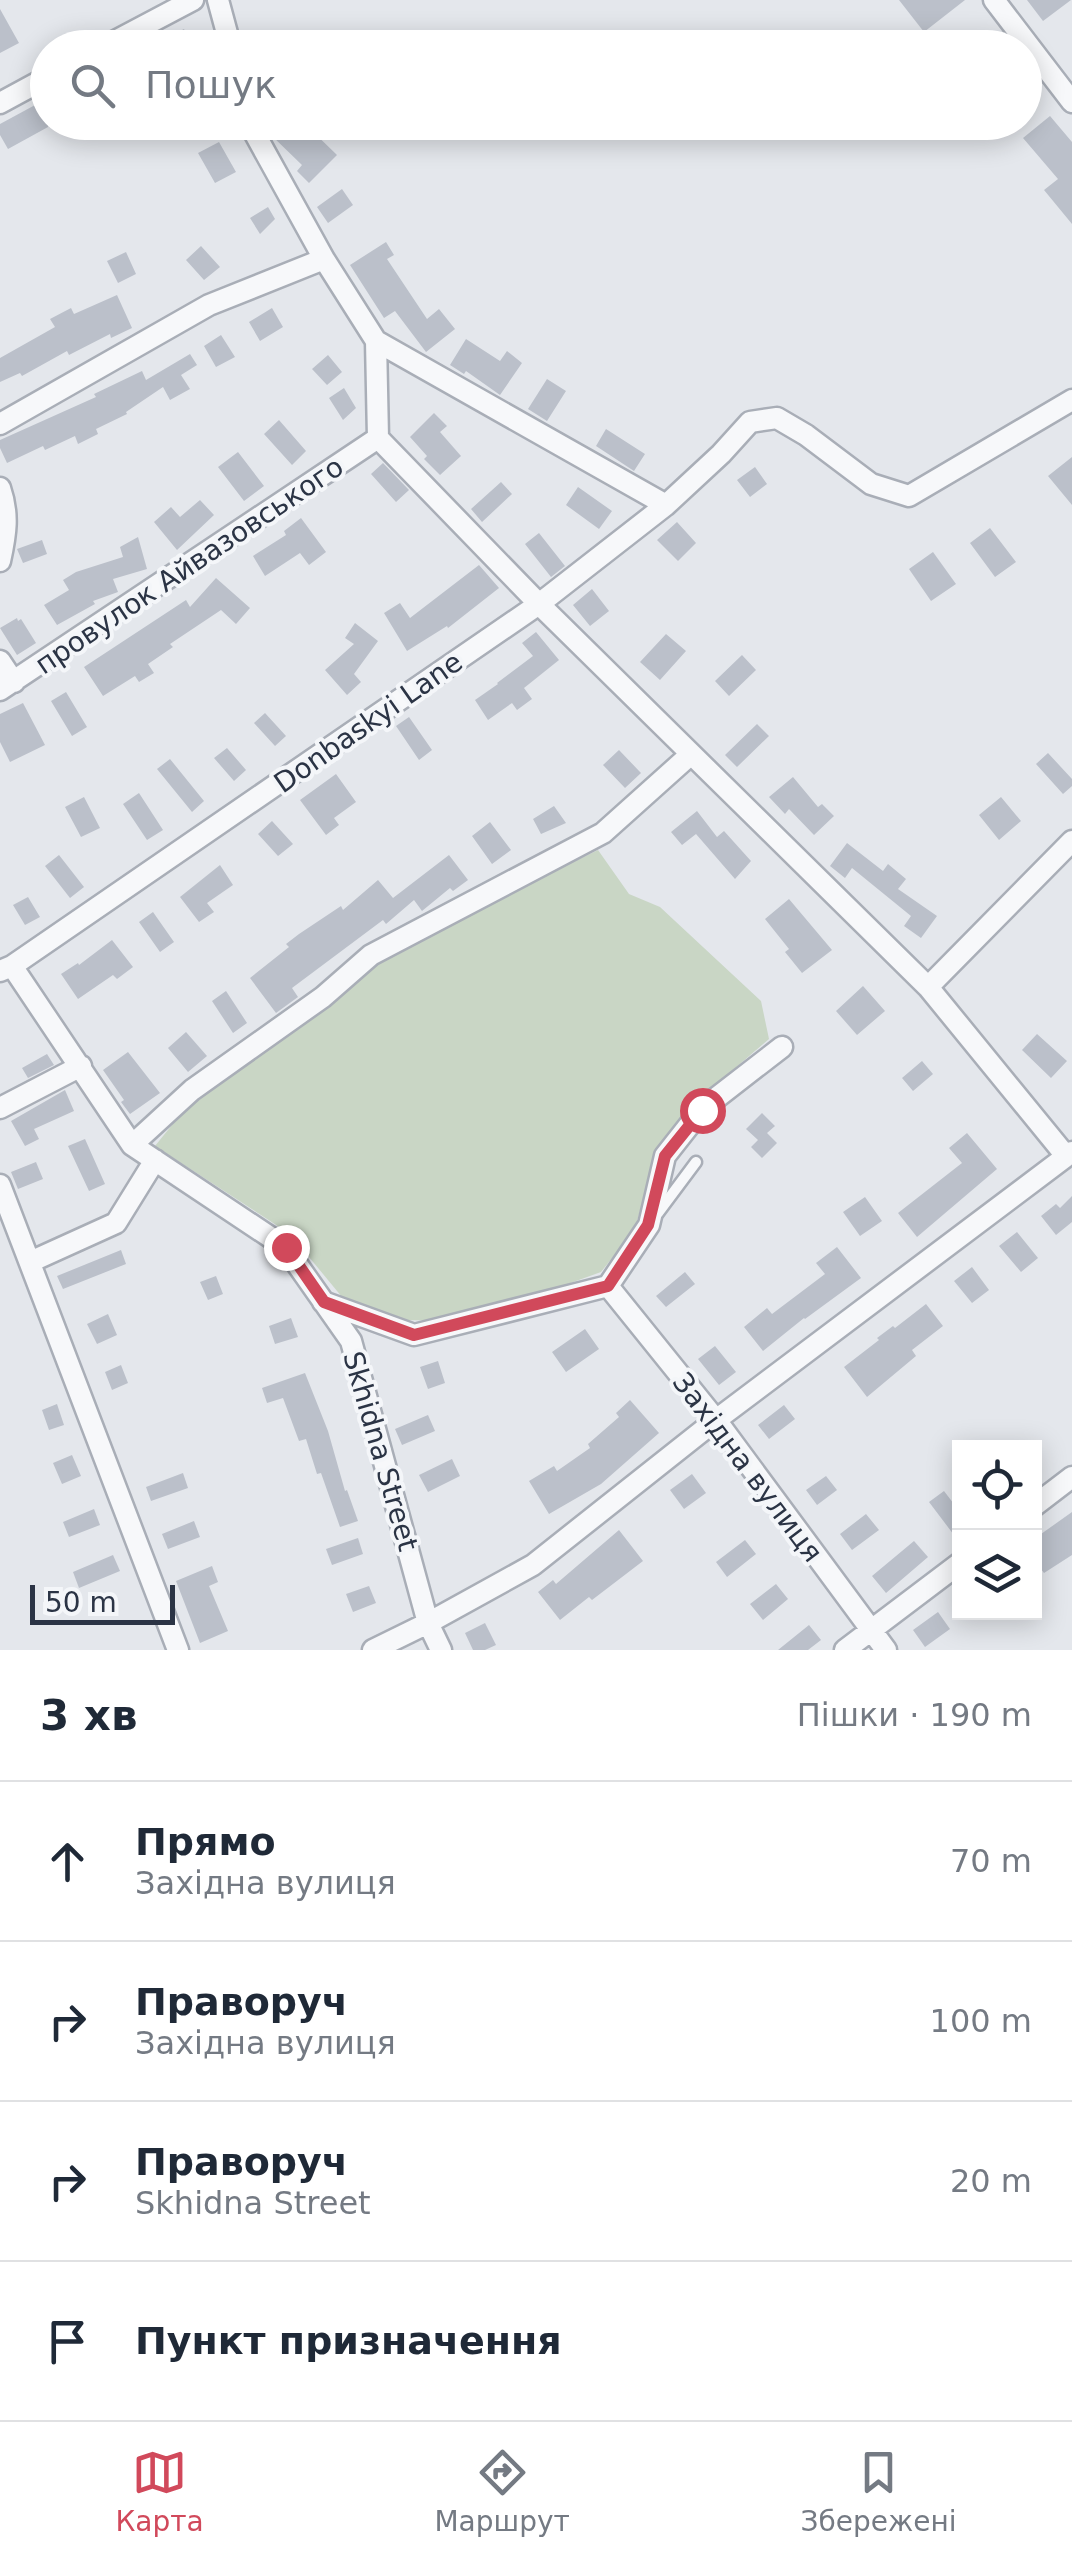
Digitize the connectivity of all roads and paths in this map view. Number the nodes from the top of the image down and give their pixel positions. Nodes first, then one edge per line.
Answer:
1 (194, 0) edge
2 (218, 0) edge
3 (994, 0) edge
4 (136, 30) edge
5 (227, 30) edge
6 (1017, 30) edge
7 (1042, 63) edge
8 (30, 86) edge
9 (1072, 102) edge
10 (0, 103) edge
11 (258, 140) edge
12 (324, 259) junction
13 (376, 340) junction
14 (1072, 400) edge
15 (0, 424) edge
16 (378, 438) junction
17 (0, 488) edge
18 (666, 505) junction
19 (0, 560) edge
20 (539, 604) junction
21 (0, 661) edge
22 (7, 686) edge
23 (690, 755) junction
24 (1072, 840) edge
25 (6, 968) edge
26 (928, 987) junction
27 (782, 1047) dead end
28 (80, 1066) junction
29 (0, 1108) edge
30 (132, 1145) junction
31 (1069, 1154) edge
32 (154, 1160) junction
33 (696, 1162) dead end
34 (0, 1184) edge
35 (648, 1225) junction
36 (30, 1262) junction
37 (608, 1286) junction
38 (324, 1302) junction
39 (716, 1420) junction
40 (1072, 1477) edge
41 (1042, 1500) edge
42 (952, 1569) edge
43 (428, 1624) junction
44 (870, 1630) junction
45 (178, 1650) edge
46 (373, 1650) edge
47 (441, 1650) edge
48 (846, 1650) edge
49 (886, 1650) edge

1 - 4 street
2 - 5 street
3 - 6 street
7 - 9 street
8 - 10 street
11 - 12 street
12 - 13 street
12 - 15 street
13 - 16 street
13 - 18 street
14 - 18 street, Donbaskyi Lane
16 - 20 street
16 - 22 street, провулок Айвазовського
17 - 19 street
18 - 20 street, Donbaskyi Lane
20 - 23 street
20 - 25 street, Donbaskyi Lane
21 - 22 street
23 - 26 street
23 - 30 street
24 - 26 street
25 - 28 street, Skhidna Street
26 - 31 street
27 - 35 street
28 - 29 street
28 - 30 street, Skhidna Street
30 - 32 street, Skhidna Street
31 - 39 street
32 - 36 street
32 - 38 street, Skhidna Street
33 - 35 lane
34 - 36 street
35 - 37 street
36 - 45 street
37 - 38 street
37 - 39 street, Західна вулиця
38 - 43 street, Skhidna Street
39 - 43 street
39 - 44 street, Західна вулиця
40 - 41 street
42 - 44 street
43 - 46 street
43 - 47 street, Skhidna Street
44 - 48 street
44 - 49 street, Західна вулиця

